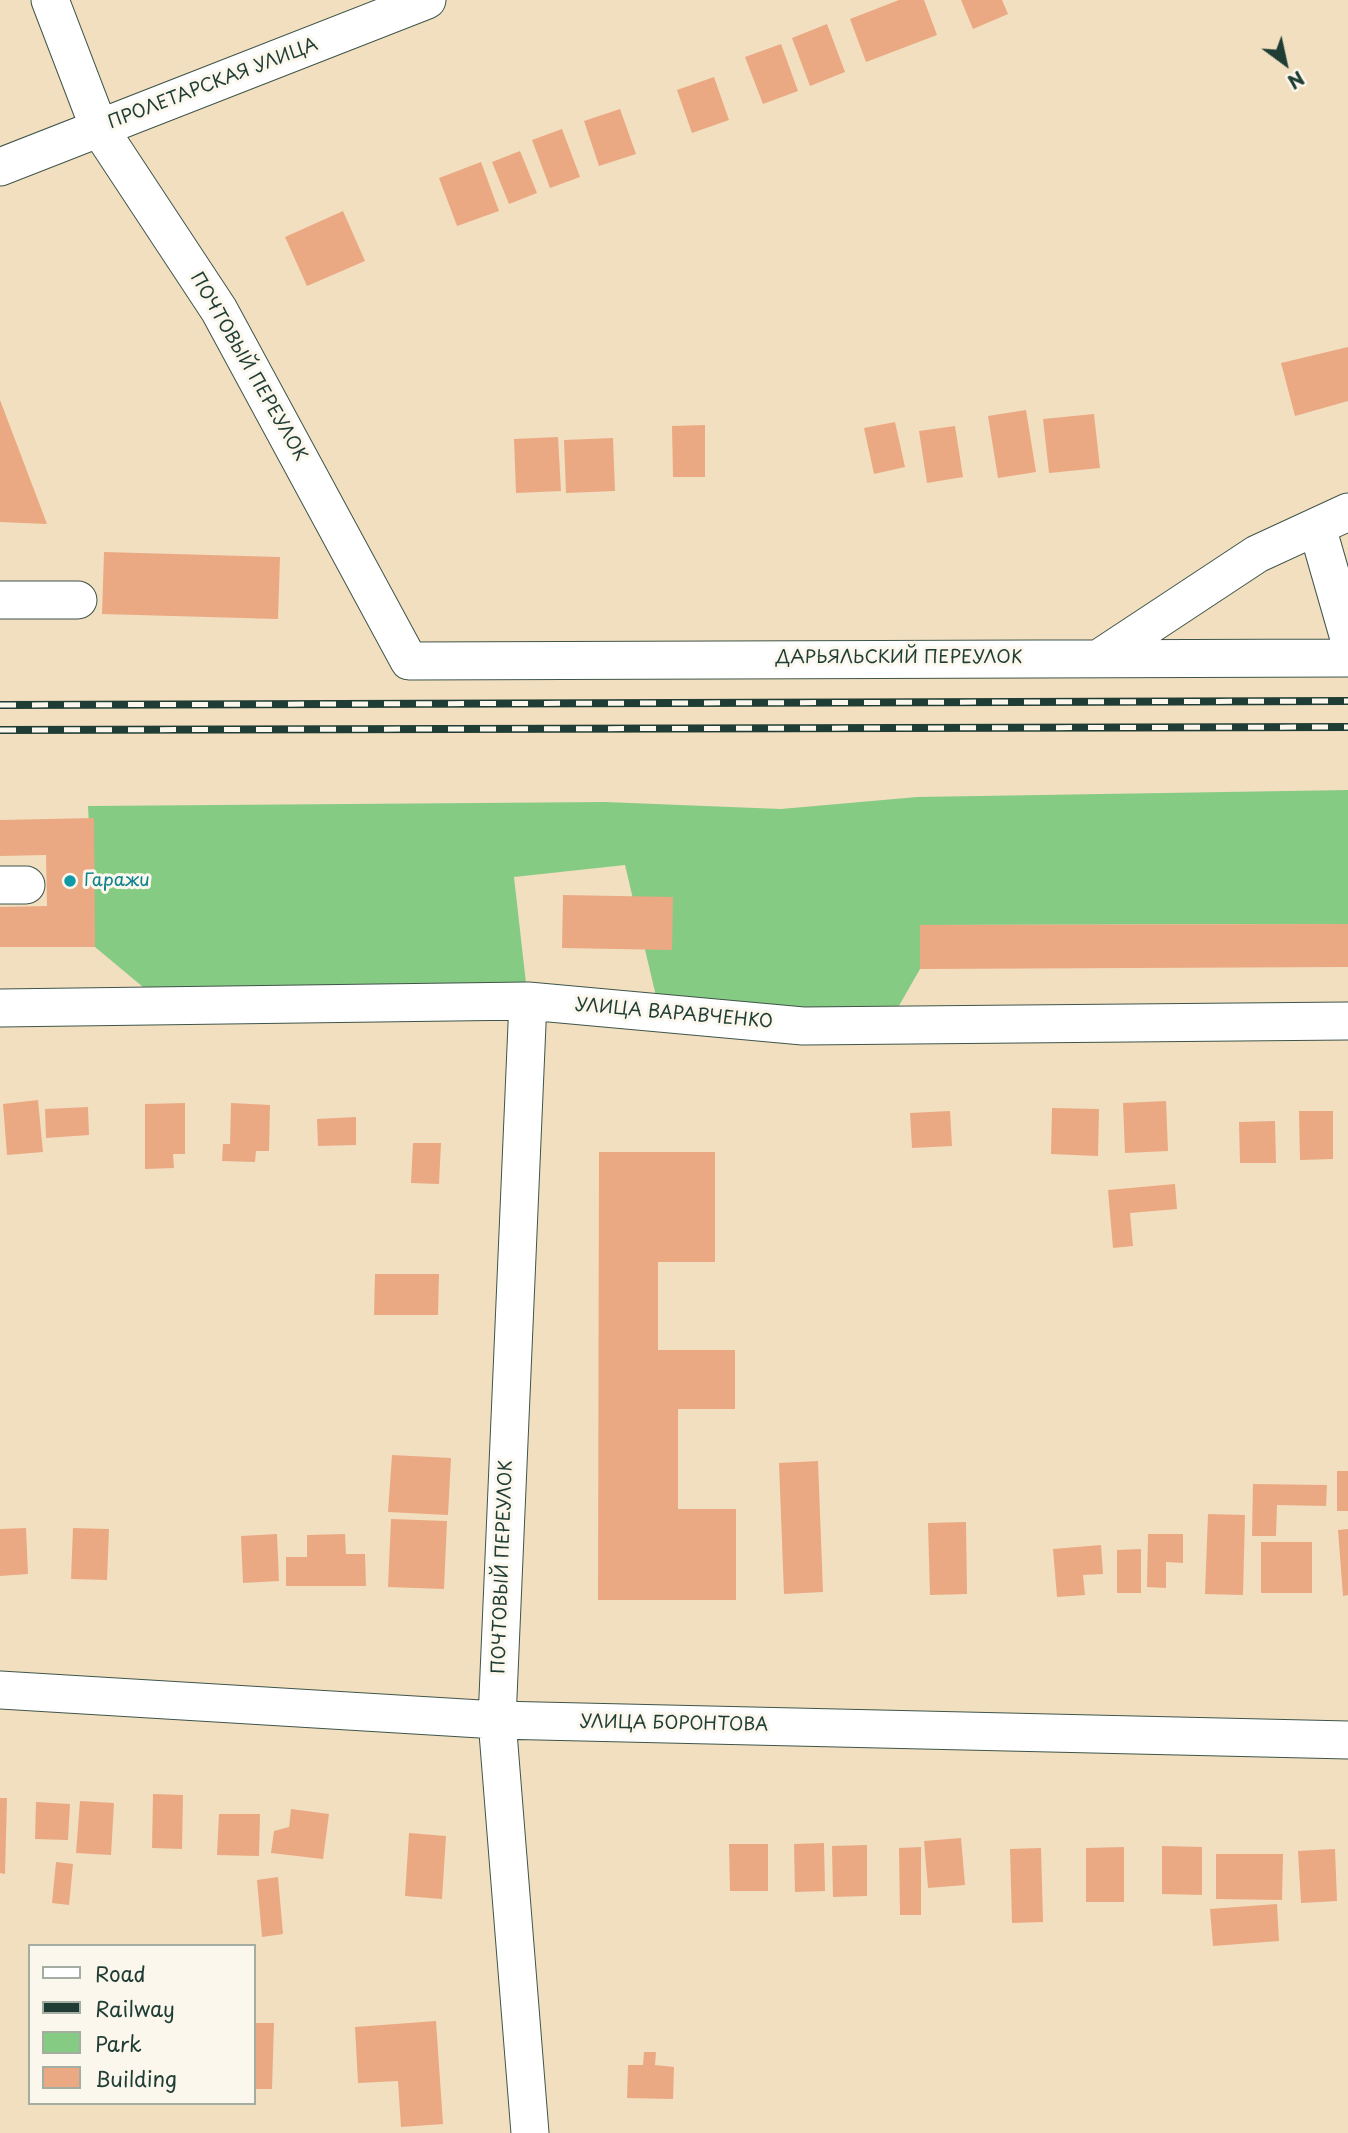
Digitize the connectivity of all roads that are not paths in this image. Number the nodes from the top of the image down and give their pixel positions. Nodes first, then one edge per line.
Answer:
1 (50, 0) edge
2 (427, 0) edge
3 (99, 128) junction
4 (0, 167) edge
5 (1332, 519) edge
6 (0, 600) edge
7 (78, 600) dead end
8 (1348, 635) edge
9 (1101, 657) junction
10 (1348, 658) edge
11 (409, 661) joint
12 (528, 1001) junction
13 (0, 1008) edge
14 (1348, 1021) edge
15 (0, 1690) edge
16 (497, 1720) junction
17 (1348, 1740) edge
18 (530, 2133) edge

1 - 3 street, ПОЧТОВЫЙ ПЕРЕУЛОК
2 - 3 street, ПРОЛЕТАРСКАЯ УЛИЦА
3 - 4 street, ПРОЛЕТАРСКАЯ УЛИЦА
3 - 11 street, ПОЧТОВЫЙ ПЕРЕУЛОК
5 - 8 street
5 - 9 street
6 - 7 street
9 - 10 street, ДАРЬЯЛЬСКИЙ ПЕРЕУЛОК
9 - 11 street, ДАРЬЯЛЬСКИЙ ПЕРЕУЛОК
12 - 13 street, УЛИЦА ВАРАВЧЕНКО
12 - 14 street, УЛИЦА ВАРАВЧЕНКО
12 - 16 street, ПОЧТОВЫЙ ПЕРЕУЛОК
15 - 16 street, УЛИЦА БОРОНТОВА
16 - 17 street, УЛИЦА БОРОНТОВА
16 - 18 street, ПОЧТОВЫЙ ПЕРЕУЛОК

